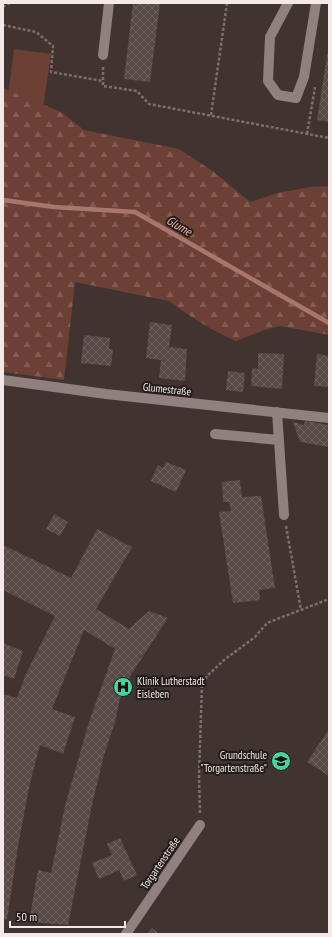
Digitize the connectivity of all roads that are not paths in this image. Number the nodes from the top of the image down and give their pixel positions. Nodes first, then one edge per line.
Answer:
1 (109, 3) edge
2 (288, 3) edge
3 (316, 3) edge
4 (103, 55) road end
5 (3, 380) edge
6 (277, 412) junction
7 (329, 418) edge
8 (215, 434) dead end
9 (279, 440) junction
10 (284, 515) road end
11 (200, 825) road end
12 (126, 934) edge

1 - 4 street
2 - 3 street
5 - 6 street, Glumestraße
6 - 7 street, Glumestraße
6 - 9 street
8 - 9 street
9 - 10 street
11 - 12 street, Torgartenstraße

